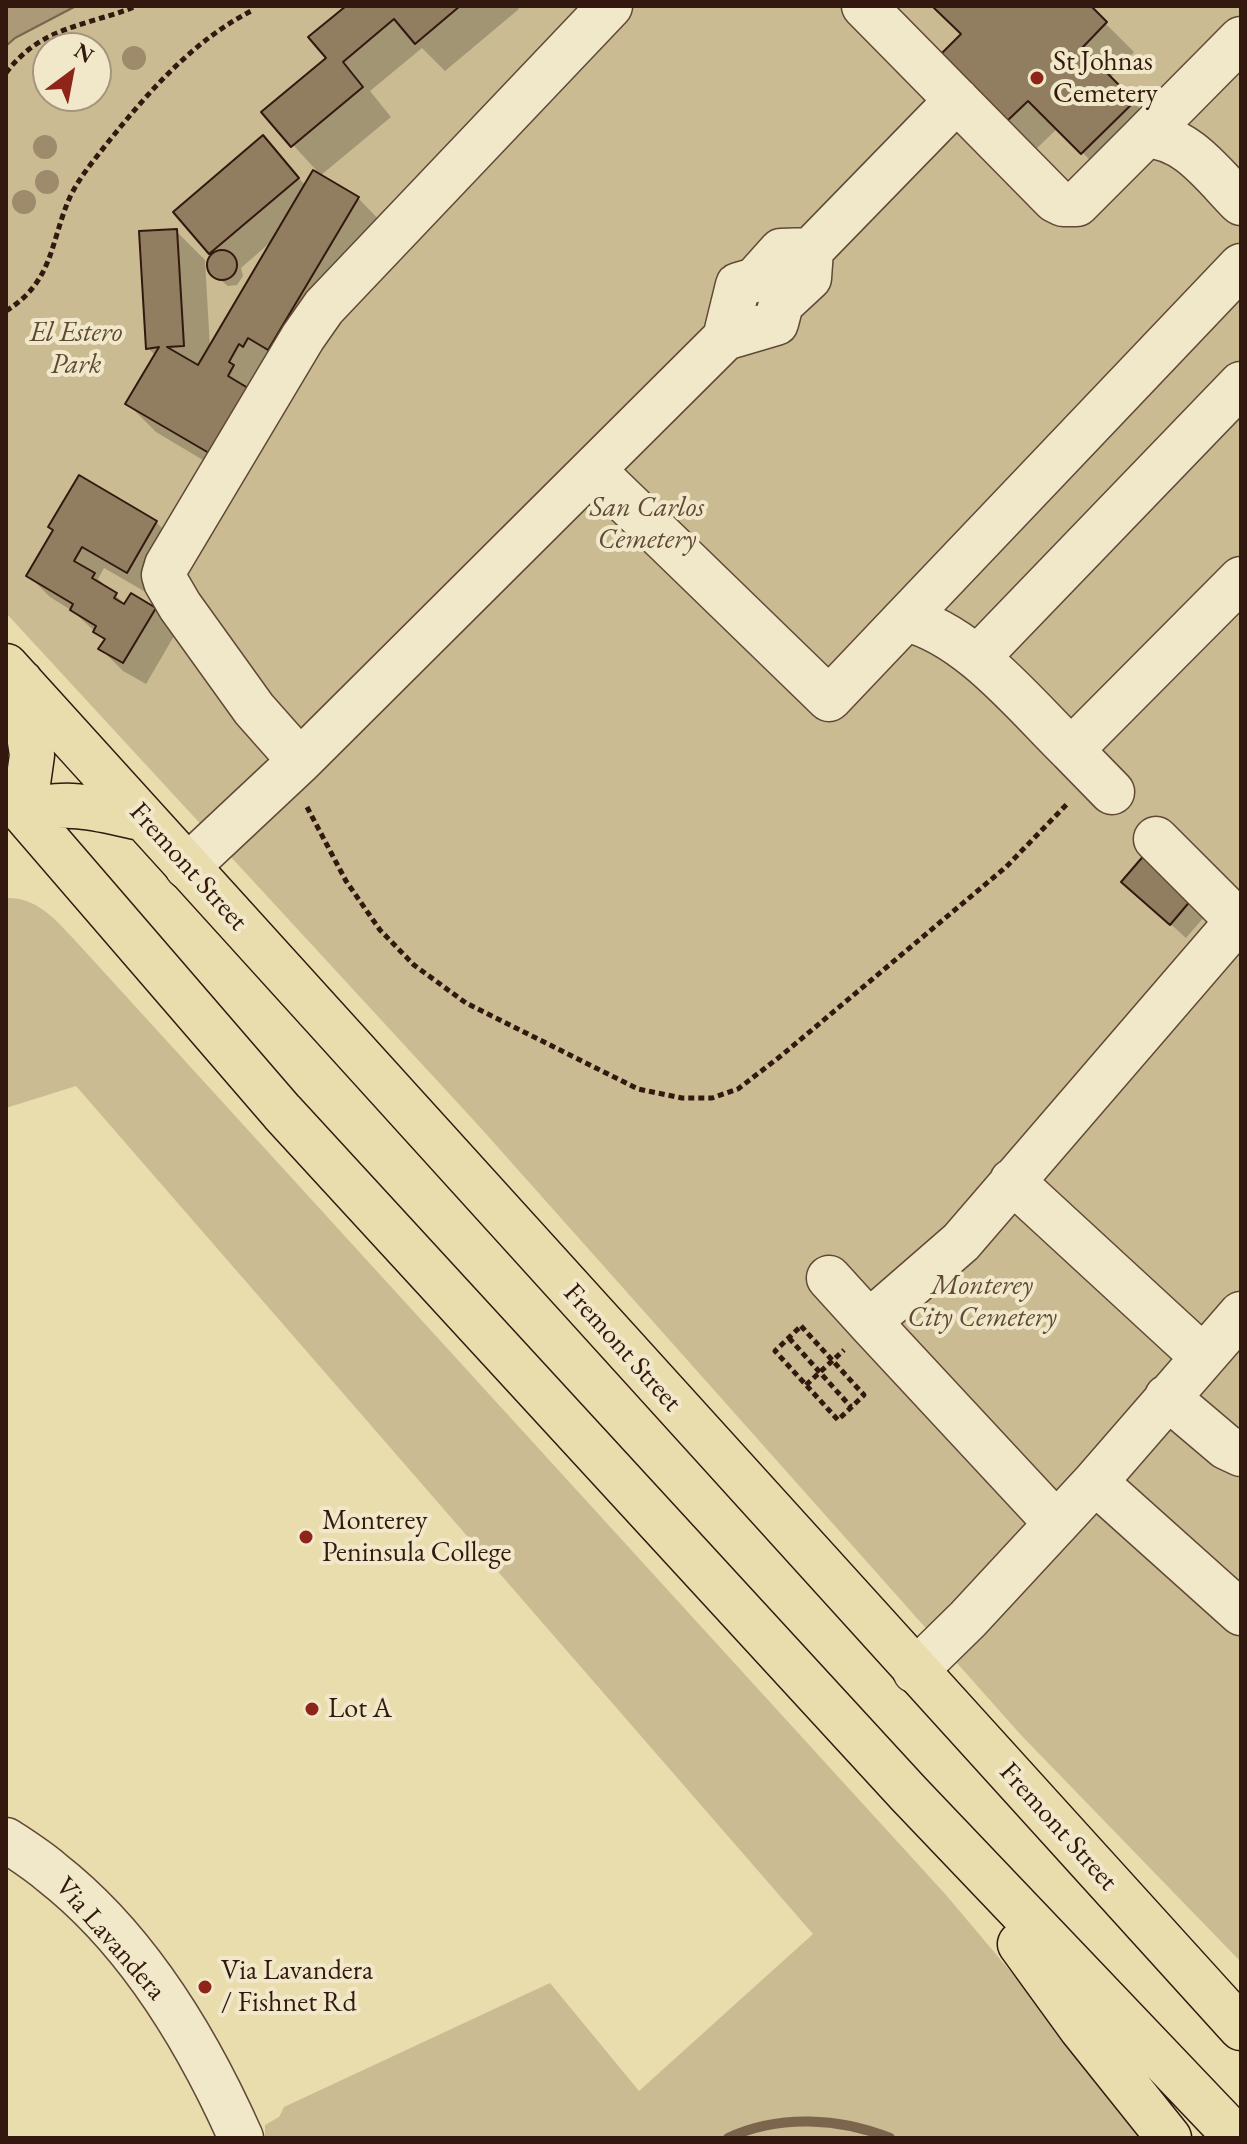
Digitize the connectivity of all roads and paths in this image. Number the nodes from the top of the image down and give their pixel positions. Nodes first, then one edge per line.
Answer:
1 (137, 6) edge
2 (610, 6) edge
3 (864, 6) edge
4 (1235, 6) edge
5 (253, 10) dead end
6 (1241, 10) edge
7 (1241, 39) edge
8 (6, 73) edge
9 (957, 100) junction
10 (1145, 136) junction
11 (1241, 203) edge
12 (1241, 266) edge
13 (6, 311) edge
14 (1241, 384) edge
15 (594, 471) junction
16 (1241, 579) edge
17 (905, 619) junction
18 (977, 658) junction
19 (13, 674) edge
20 (296, 765) junction
21 (1093, 772) junction
22 (12, 813) edge
23 (144, 819) junction
24 (1156, 839) dead end
25 (187, 867) junction
26 (1240, 919) edge
27 (1012, 1181) junction
28 (829, 1278) dead end
29 (1241, 1314) edge
30 (871, 1324) junction
31 (789, 1338) junction
32 (1203, 1357) junction
33 (833, 1361) junction
34 (820, 1373) junction
35 (806, 1385) junction
36 (1167, 1397) junction
37 (851, 1407) junction
38 (1241, 1454) edge
39 (1095, 1482) junction
40 (1055, 1522) junction
41 (1241, 1613) edge
42 (915, 1671) junction
43 (909, 1794) junction
44 (6, 1840) edge
45 (1241, 2028) edge
46 (241, 2138) edge
47 (1169, 2138) edge
48 (1237, 2138) edge

1 - 8 path
2 - 20 street
3 - 9 street
4 - 6 street
5 - 13 path
7 - 10 street
9 - 10 street
9 - 15 street
10 - 11 street
12 - 17 street
14 - 18 street
15 - 17 street
15 - 20 street
16 - 21 street
17 - 18 street
18 - 21 street
19 - 22 main road
19 - 23 main road, Fremont Street
20 - 21 path
20 - 25 street
22 - 23 main road
22 - 43 main road
23 - 25 main road, Fremont Street
24 - 26 street
25 - 42 main road, Fremont Street
26 - 27 street
27 - 30 street
27 - 32 street
28 - 30 street
29 - 32 street
30 - 33 path
30 - 40 street
31 - 33 path
31 - 34 path
31 - 35 path
32 - 36 street
33 - 34 path
33 - 37 path
34 - 35 path
34 - 37 path
35 - 37 path
36 - 38 street
36 - 39 street
39 - 40 street
39 - 41 street
40 - 42 street
42 - 45 main road, Fremont Street
43 - 47 main road
43 - 48 main road
44 - 46 street, Via Lavandera

